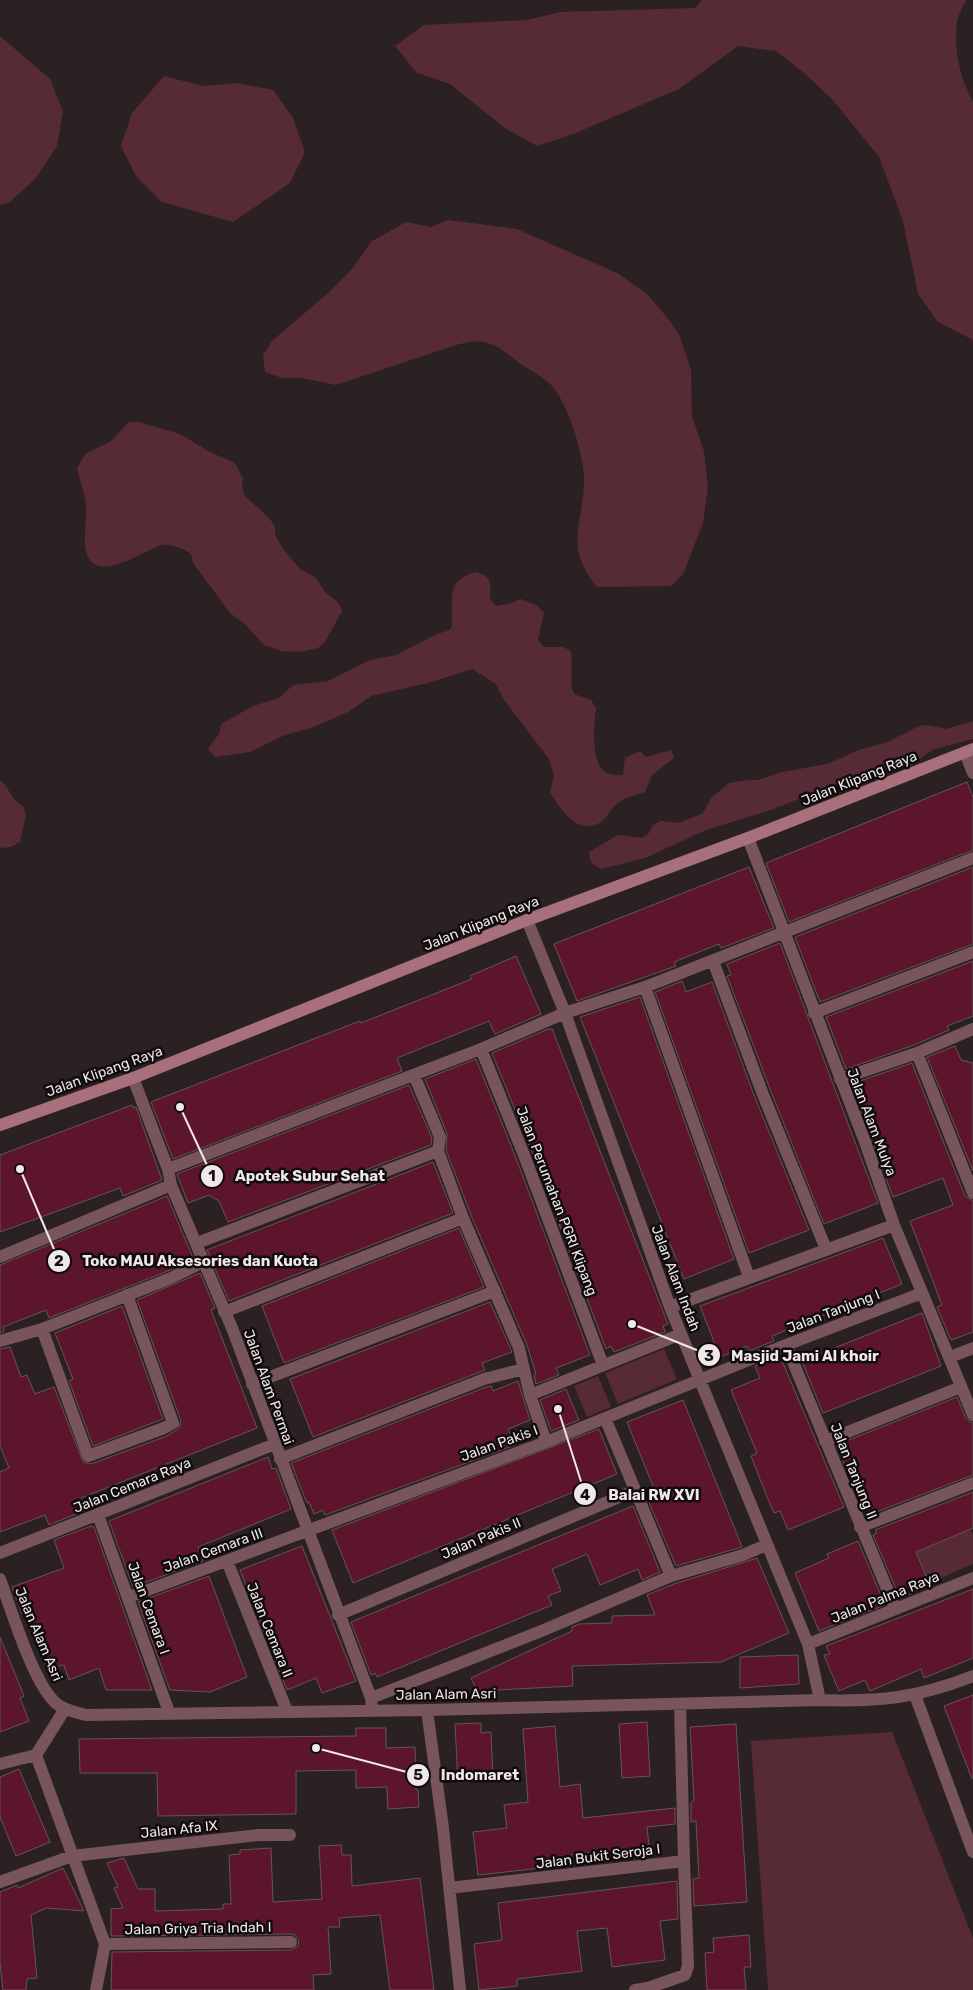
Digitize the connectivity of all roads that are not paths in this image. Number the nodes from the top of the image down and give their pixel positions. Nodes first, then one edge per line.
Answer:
1 (969, 751) edge
2 (973, 773) edge
3 (748, 838) junction
4 (973, 858) edge
5 (527, 920) junction
6 (784, 933) junction
7 (973, 952) edge
8 (713, 961) junction
9 (645, 987) junction
10 (565, 1013) junction
11 (814, 1013) junction
12 (973, 1029) edge
13 (480, 1049) junction
14 (917, 1053) junction
15 (414, 1075) junction
16 (133, 1078) junction
17 (840, 1079) junction
18 (0, 1125) edge
19 (438, 1150) junction
20 (168, 1169) junction
21 (171, 1185) junction
22 (973, 1193) edge
23 (464, 1218) junction
24 (894, 1225) junction
25 (197, 1243) junction
26 (826, 1249) junction
27 (0, 1258) edge
28 (203, 1262) junction
29 (749, 1276) junction
30 (495, 1291) junction
31 (922, 1293) junction
32 (127, 1295) junction
33 (670, 1307) junction
34 (224, 1312) junction
35 (42, 1328) junction
36 (681, 1334) junction
37 (0, 1341) edge
38 (786, 1345) junction
39 (973, 1348) edge
40 (950, 1357) junction
41 (603, 1365) junction
42 (524, 1369) junction
43 (700, 1381) junction
44 (252, 1384) junction
45 (961, 1387) junction
46 (530, 1395) junction
47 (973, 1415) edge
48 (606, 1418) junction
49 (825, 1441) junction
50 (546, 1442) junction
51 (275, 1444) junction
52 (280, 1460) junction
53 (973, 1483) edge
54 (636, 1490) junction
55 (98, 1515) junction
56 (860, 1527) junction
57 (307, 1530) junction
58 (766, 1545) junction
59 (0, 1554) edge
60 (226, 1560) junction
61 (671, 1576) junction
62 (973, 1578) edge
63 (0, 1579) edge
64 (129, 1597) junction
65 (895, 1608) junction
66 (338, 1615) junction
67 (808, 1644) junction
68 (973, 1676) edge
69 (915, 1695) junction
70 (820, 1700) junction
71 (372, 1703) junction
72 (680, 1704) junction
73 (65, 1709) junction
74 (427, 1710) junction
75 (286, 1711) junction
76 (170, 1712) junction
77 (36, 1755) junction
78 (0, 1764) edge
79 (290, 1835) dead end
80 (972, 1845) edge
81 (72, 1856) junction
82 (684, 1861) junction
83 (0, 1882) edge
84 (449, 1888) junction
85 (291, 1942) dead end
86 (105, 1944) junction
87 (649, 1989) edge
88 (96, 1990) edge
89 (460, 1990) edge
90 (635, 1990) edge

1 - 2 street
1 - 3 main road, Jalan Klipang Raya
3 - 5 main road, Jalan Klipang Raya
3 - 6 street, Jalan Alam Mulya
4 - 6 street
5 - 10 street, Jalan Alam Indah
5 - 16 main road, Jalan Klipang Raya
6 - 8 street
6 - 11 street, Jalan Alam Mulya
7 - 11 street
8 - 9 street
8 - 26 street
9 - 10 street
9 - 29 street
10 - 13 street
10 - 33 street, Jalan Alam Indah
11 - 17 street, Jalan Alam Mulya
12 - 14 street
13 - 15 street
13 - 41 street, Jalan Perumahan PGRI Klipang
14 - 17 street
14 - 22 street
15 - 19 street
15 - 20 street
16 - 18 main road, Jalan Klipang Raya
16 - 20 street, Jalan Alam Permai
17 - 24 street, Jalan Alam Mulya
19 - 23 street
19 - 25 street
20 - 21 street, Jalan Alam Permai
21 - 25 street, Jalan Alam Permai
21 - 27 street
23 - 30 street
23 - 34 street
24 - 26 street
24 - 31 street, Jalan Alam Mulya
25 - 28 street, Jalan Alam Permai
26 - 29 street
28 - 32 street
28 - 34 street, Jalan Alam Permai
29 - 33 street
30 - 42 street
30 - 44 street
31 - 38 street, Jalan Tanjung I
31 - 40 street, Jalan Alam Mulya
32 - 35 street
32 - 35 street
33 - 36 street, Jalan Alam Indah
34 - 44 street, Jalan Alam Permai
35 - 37 street
36 - 41 street
36 - 43 street, Jalan Alam Indah
38 - 43 street, Jalan Tanjung I
38 - 49 street, Jalan Tanjung II
39 - 40 street
40 - 45 street, Jalan Alam Mulya
41 - 46 street
42 - 46 street
42 - 52 street
43 - 48 street, Jalan Pakis I
43 - 58 street, Jalan Alam Indah
44 - 51 street, Jalan Alam Permai
45 - 47 street, Jalan Alam Mulya
45 - 49 street
46 - 50 street
48 - 50 street, Jalan Pakis I
48 - 54 street
49 - 56 street, Jalan Tanjung II
50 - 57 street, Jalan Pakis I
51 - 52 street, Jalan Alam Permai
51 - 55 street, Jalan Cemara Raya
52 - 57 street, Jalan Alam Permai
53 - 56 street
54 - 61 street
54 - 66 street, Jalan Pakis II
55 - 59 street, Jalan Cemara Raya
55 - 64 street, Jalan Cemara I
56 - 65 street, Jalan Tanjung II
57 - 60 street, Jalan Cemara III
57 - 66 street, Jalan Alam Permai
58 - 61 street
58 - 67 street, Jalan Alam Indah
60 - 64 street, Jalan Cemara III
60 - 75 street, Jalan Cemara II
61 - 71 street
62 - 65 street, Jalan Palma Raya
63 - 73 street, Jalan Alam Asri
64 - 76 street, Jalan Cemara I
65 - 67 street, Jalan Palma Raya
66 - 71 street, Jalan Alam Permai
67 - 70 street, Jalan Alam Indah
68 - 69 street, Jalan Alam Asri
69 - 70 street, Jalan Alam Asri
69 - 80 street
70 - 72 street, Jalan Alam Asri
71 - 74 street, Jalan Alam Asri
71 - 75 street, Jalan Alam Asri
72 - 74 street, Jalan Alam Asri
72 - 82 street
73 - 76 street, Jalan Alam Asri
73 - 77 street
74 - 84 street
75 - 76 street, Jalan Alam Asri
77 - 78 street
77 - 81 street
79 - 81 street, Jalan Afa IX
81 - 83 street, Jalan Afa IX
81 - 86 street
82 - 84 street, Jalan Bukit Seroja I
82 - 87 street
84 - 89 street
85 - 86 street, Jalan Griya Tria Indah I
86 - 88 street
87 - 90 street

